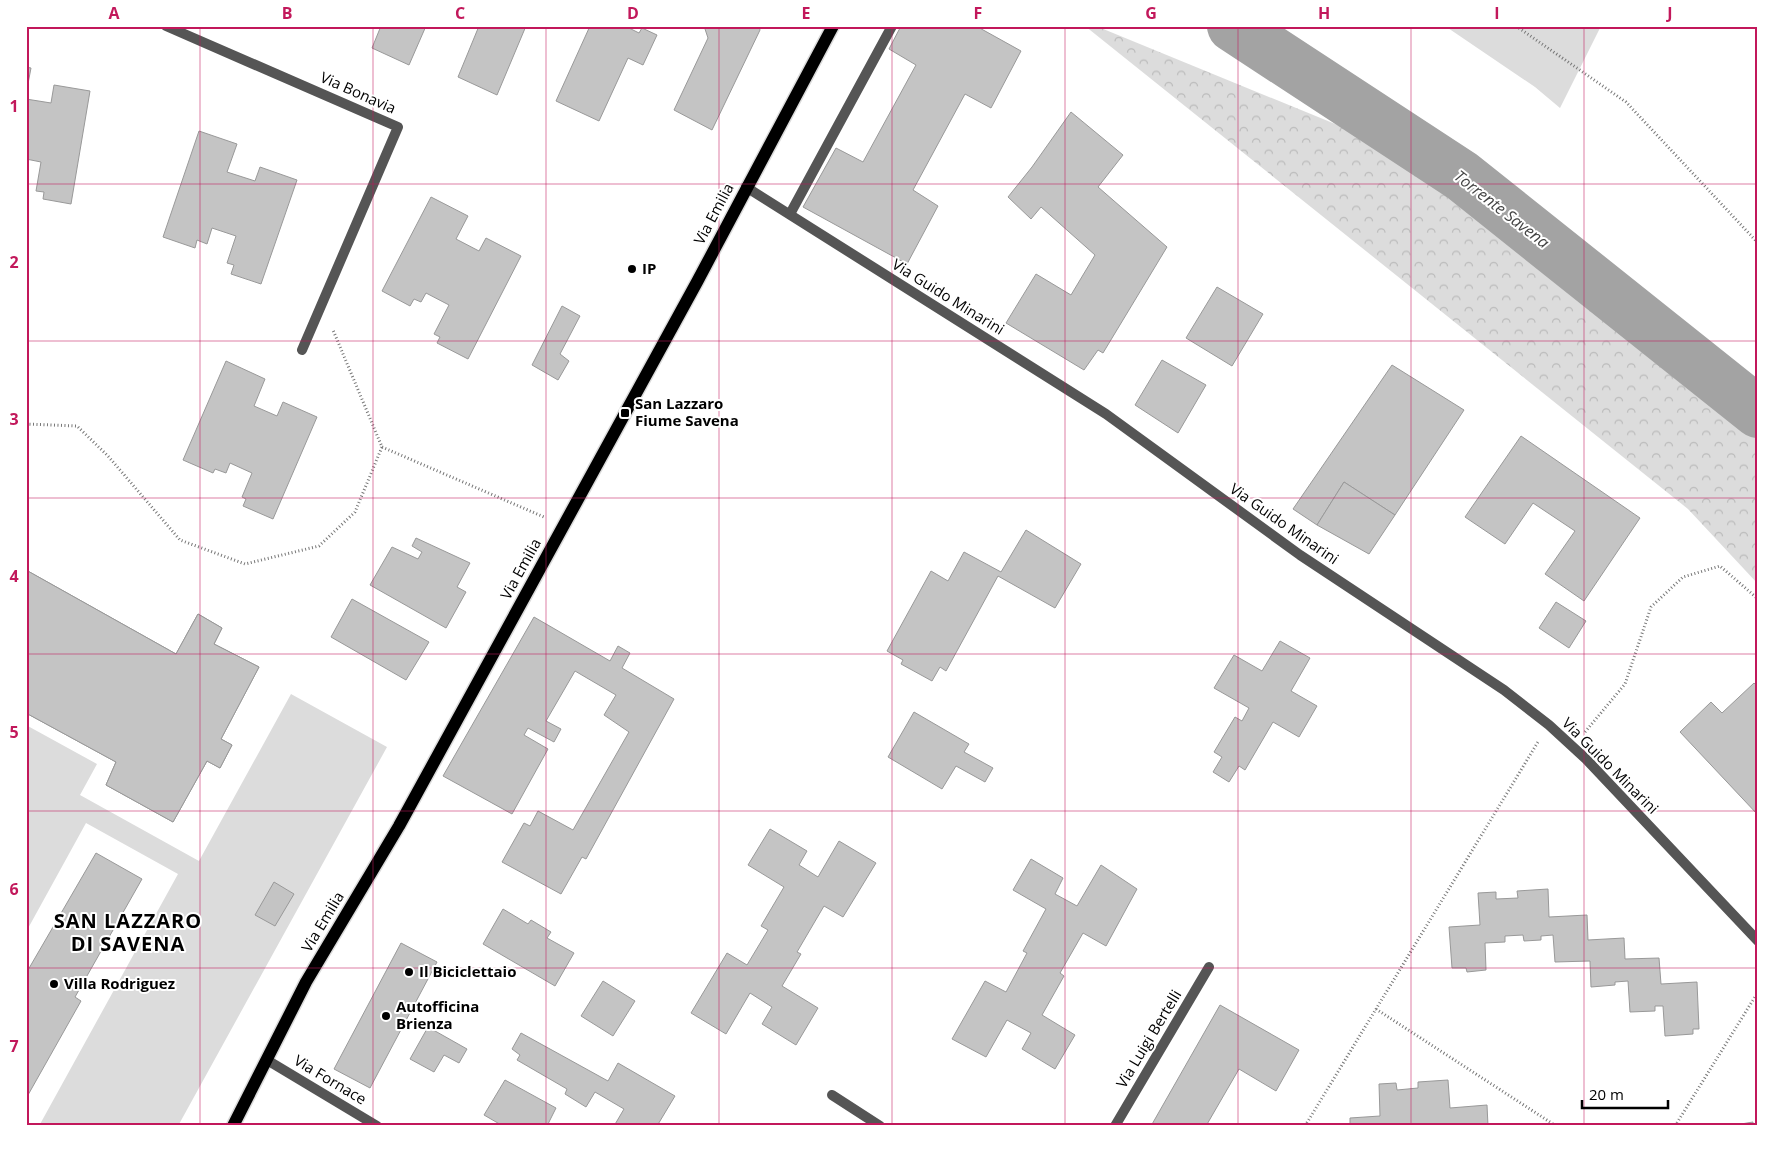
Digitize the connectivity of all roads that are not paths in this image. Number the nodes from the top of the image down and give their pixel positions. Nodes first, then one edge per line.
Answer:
1 (166, 26) edge
2 (833, 26) edge
3 (892, 26) edge
4 (746, 187) junction
5 (790, 214) junction
6 (302, 350) dead end
7 (1758, 941) edge
8 (1209, 967) dead end
9 (267, 1060) junction
10 (832, 1094) dead end
11 (233, 1126) edge
12 (377, 1126) edge
13 (880, 1126) edge
14 (1115, 1126) edge

1 - 6 street, Via Bonavia
2 - 4 main road, Via Emilia
3 - 5 street
4 - 5 street, Via Guido Minarini
4 - 9 main road, Via Emilia
5 - 7 street, Via Guido Minarini
8 - 14 street, Via Luigi Bertelli
9 - 11 main road, Via Emilia
9 - 12 street, Via Fornace
10 - 13 street

